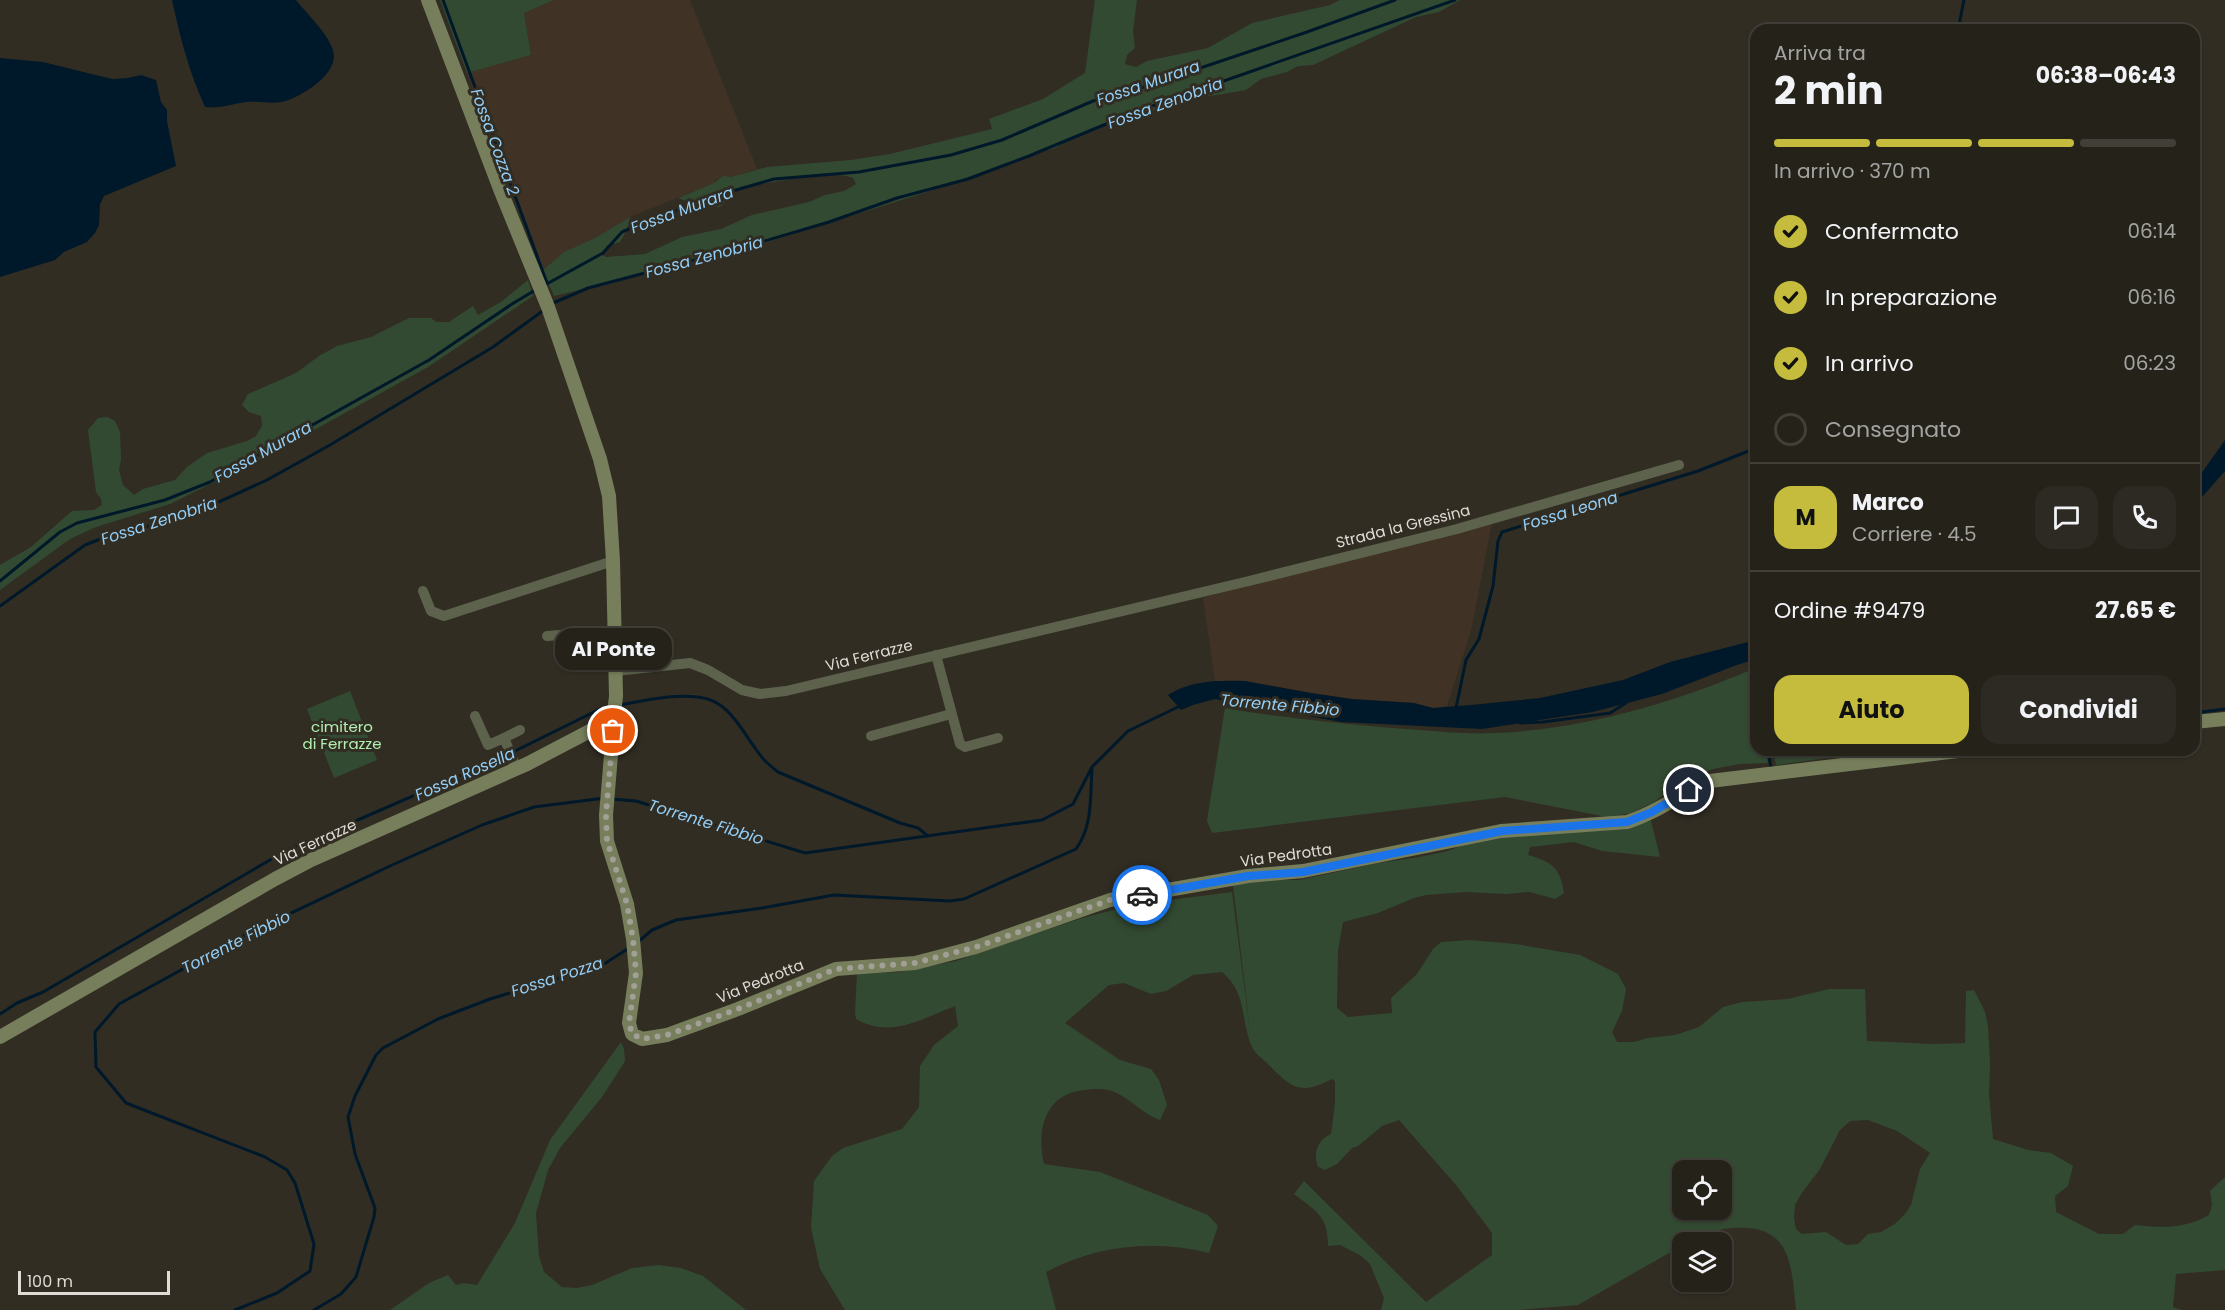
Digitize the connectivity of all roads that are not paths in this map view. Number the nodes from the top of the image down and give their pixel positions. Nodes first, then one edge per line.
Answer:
1 (428, 0) edge
2 (1679, 465) dead end
3 (613, 561) junction
4 (423, 591) dead end
5 (1132, 608) joint
6 (615, 631) junction
7 (548, 636) dead end
8 (936, 656) junction
9 (616, 671) junction
10 (951, 714) junction
11 (475, 716) dead end
12 (611, 717) junction
13 (2225, 718) edge
14 (2200, 721) edge
15 (520, 730) dead end
16 (870, 736) dead end
17 (998, 738) dead end
18 (505, 742) junction
19 (1916, 756) edge
20 (515, 763) junction
21 (0, 1037) edge

1 - 3 street
2 - 5 street, Strada la Gressina
3 - 4 street
3 - 6 street
5 - 8 street, Via Ferrazze
6 - 7 street
6 - 9 street
8 - 9 street, Via Ferrazze
8 - 10 street
9 - 12 street
10 - 16 street
10 - 17 street
11 - 18 street
12 - 19 street, Via Pedrotta
12 - 20 street, Via Ferrazze
13 - 14 street
15 - 18 street
18 - 20 street
20 - 21 street, Via Ferrazze

